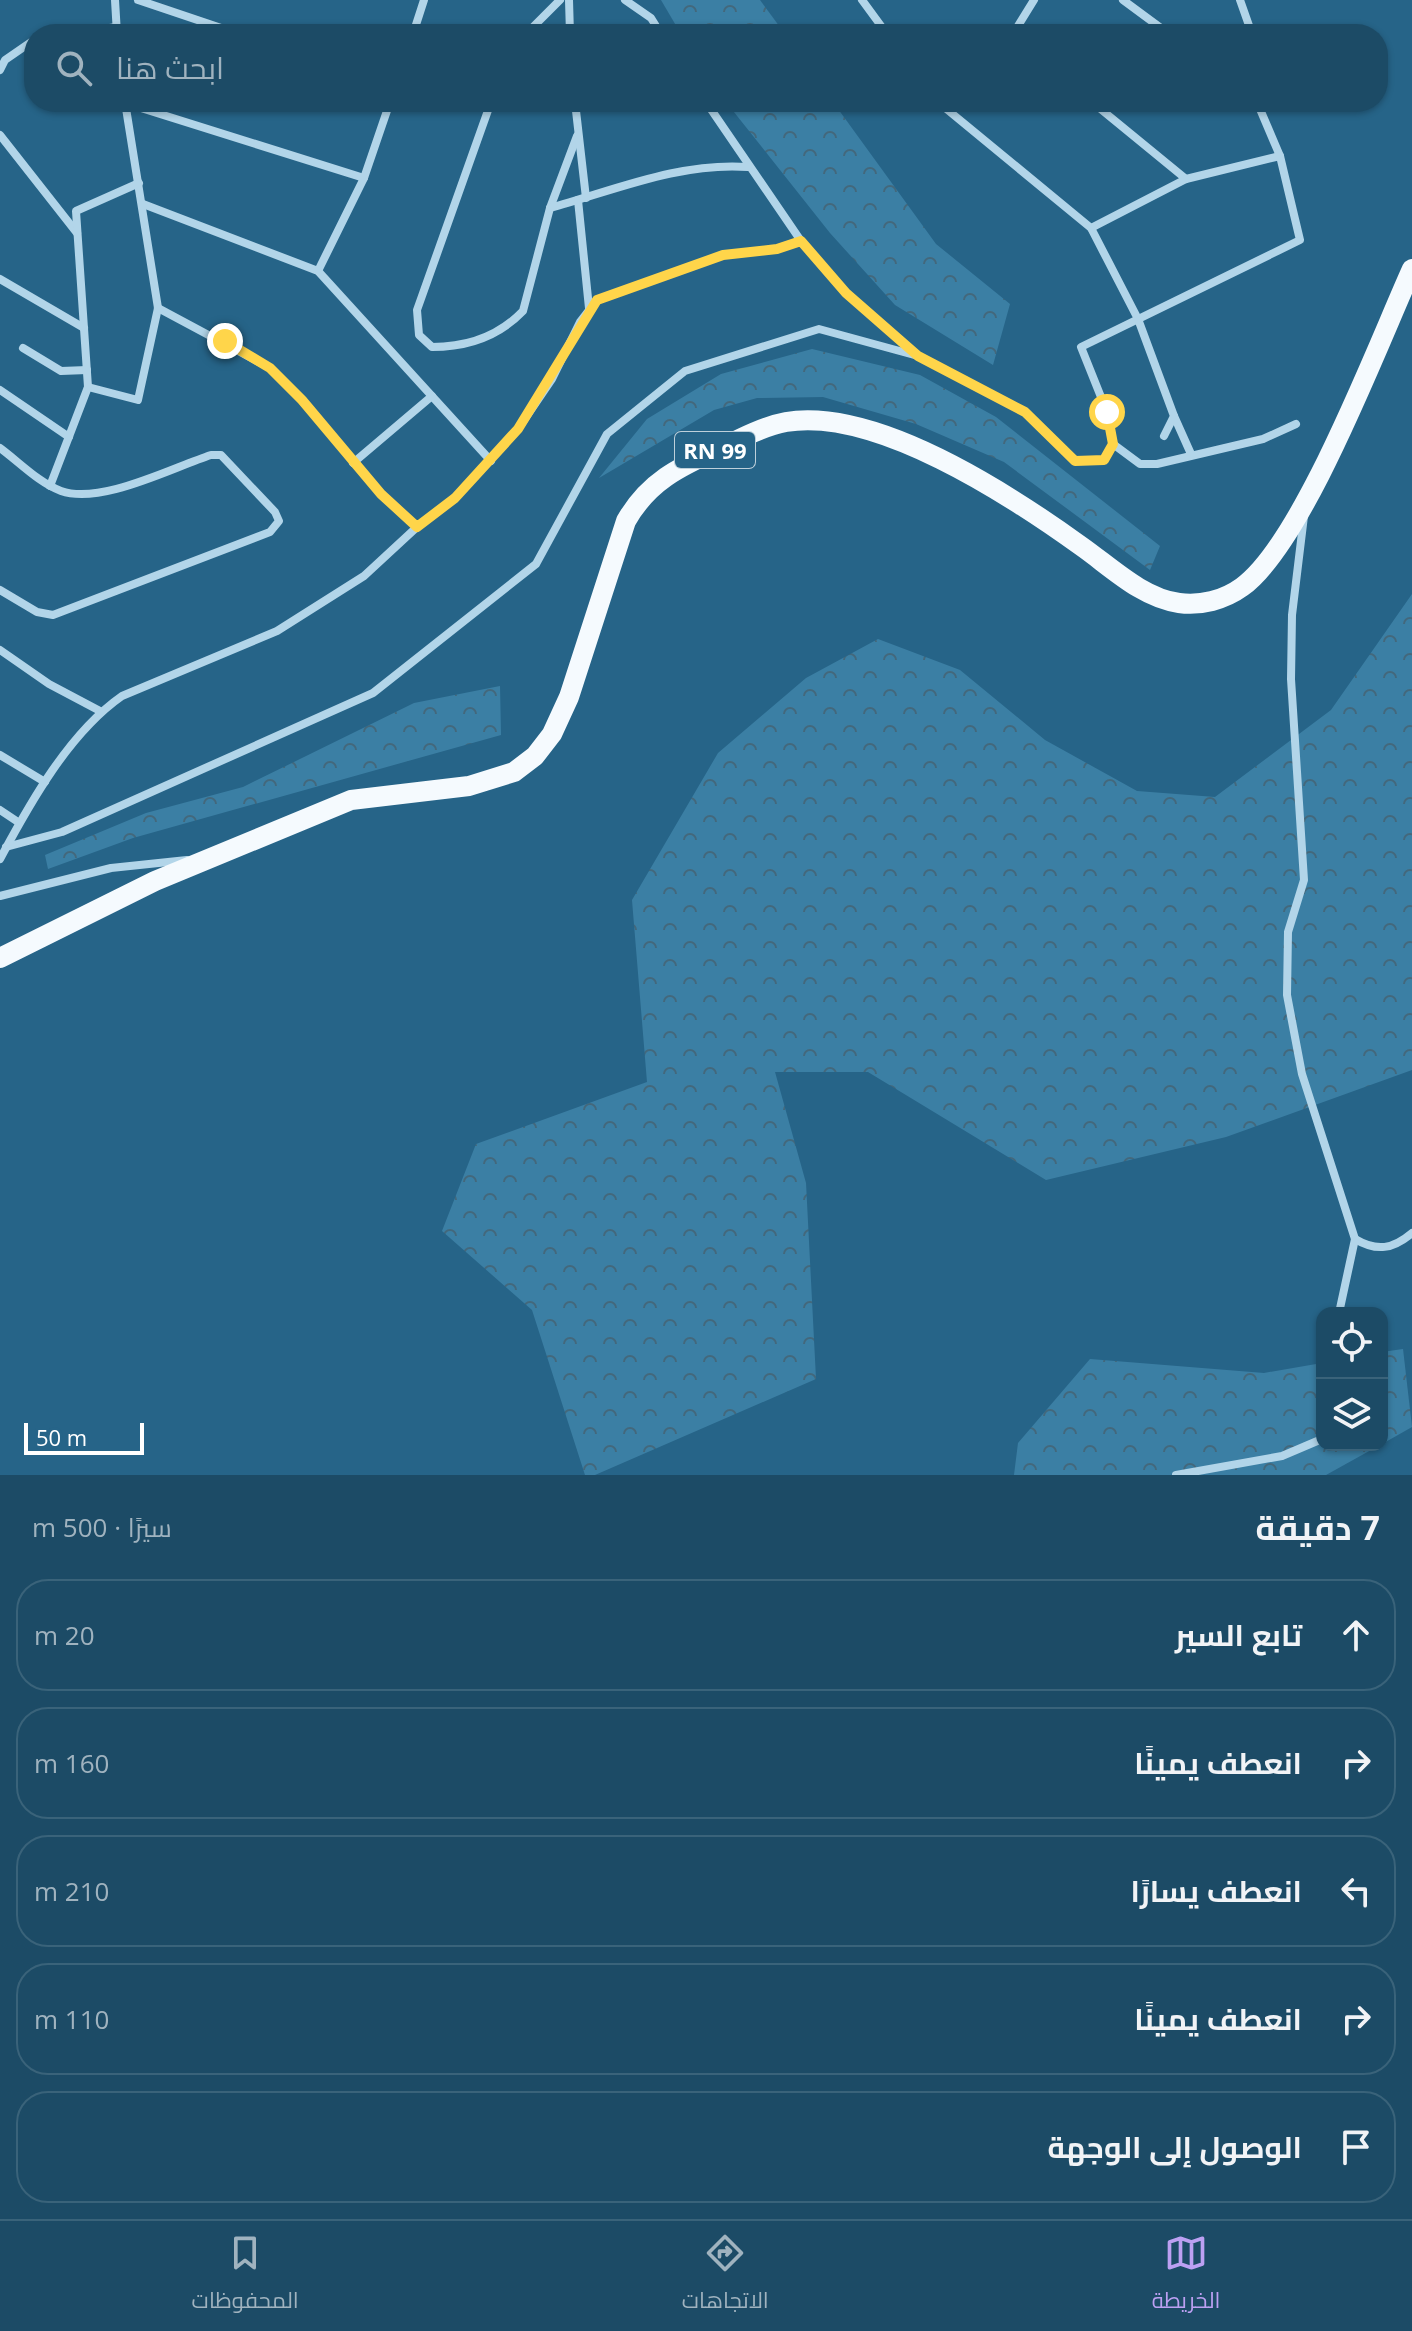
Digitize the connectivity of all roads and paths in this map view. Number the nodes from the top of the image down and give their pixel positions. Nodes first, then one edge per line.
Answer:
1 (115, 0) edge
2 (138, 0) edge
3 (424, 0) edge
4 (560, 0) edge
5 (569, 0) edge
6 (625, 0) edge
7 (862, 0) edge
8 (1034, 0) edge
9 (1123, 0) edge
10 (1240, 0) edge
11 (116, 24) edge
12 (209, 24) edge
13 (416, 24) edge
14 (536, 24) edge
15 (570, 24) edge
16 (655, 24) edge
17 (880, 24) edge
18 (1019, 24) edge
19 (1155, 24) edge
20 (1248, 24) edge
21 (24, 47) edge
22 (0, 70) edge
23 (127, 112) edge
24 (156, 112) edge
25 (387, 112) edge
26 (487, 112) edge
27 (576, 112) edge
28 (712, 112) edge
29 (946, 112) edge
30 (1104, 112) edge
31 (1261, 112) edge
32 (0, 135) edge
33 (577, 136) junction
34 (1280, 156) junction
35 (748, 167) junction
36 (364, 178) junction
37 (1186, 179) junction
38 (139, 183) junction
39 (582, 199) junction
40 (143, 204) junction
41 (550, 208) junction
42 (1091, 228) junction
43 (77, 233) junction
44 (801, 241) junction
45 (1412, 269) edge
46 (318, 271) junction
47 (0, 279) edge
48 (158, 308) junction
49 (589, 308) junction
50 (1138, 319) junction
51 (84, 328) junction
52 (23, 348) dead end
53 (918, 356) junction
54 (87, 370) junction
55 (88, 387) junction
56 (0, 390) edge
57 (432, 396) junction
58 (1174, 416) junction
59 (1296, 424) dead end
60 (1164, 436) dead end
61 (69, 437) junction
62 (1113, 444) junction
63 (0, 448) edge
64 (1191, 454) junction
65 (491, 461) junction
66 (353, 463) junction
67 (50, 486) junction
68 (1307, 496) junction
69 (417, 527) junction
70 (0, 590) edge
71 (0, 650) edge
72 (100, 711) junction
73 (0, 755) edge
74 (45, 782) junction
75 (0, 810) edge
76 (18, 822) junction
77 (6, 847) junction
78 (218, 856) junction
79 (0, 859) edge
80 (0, 896) edge
81 (0, 958) edge
82 (1412, 1233) edge
83 (1355, 1239) junction
84 (1340, 1307) edge
85 (1316, 1442) edge
86 (1176, 1475) edge

1 - 11 street
2 - 12 street
3 - 13 street
4 - 14 street
5 - 15 street
6 - 16 street
7 - 17 street
8 - 18 street
9 - 19 street
10 - 20 street
21 - 22 street
23 - 38 street
24 - 36 street
25 - 36 street
26 - 41 street
27 - 33 street
28 - 35 street
29 - 42 street
30 - 37 street
31 - 34 street
32 - 43 street
33 - 39 street
33 - 41 street
34 - 37 street
34 - 50 street
35 - 39 street
35 - 44 street
36 - 46 street
37 - 42 street
38 - 40 street
38 - 43 street
39 - 41 street
39 - 49 street
40 - 46 street
40 - 48 street
42 - 50 street
43 - 51 street
44 - 49 street
44 - 53 street
45 - 68 main road, RN 99
46 - 57 street
47 - 51 street
48 - 55 street
48 - 66 street
49 - 65 street
50 - 58 street
50 - 62 street
51 - 54 street
52 - 54 street
53 - 62 street
53 - 77 street
54 - 55 street
55 - 61 street
56 - 61 street
57 - 65 street
57 - 66 street
58 - 60 street
58 - 64 street
59 - 64 street
61 - 67 street
62 - 64 street
63 - 67 street
65 - 69 street
66 - 69 street
67 - 70 street
68 - 78 main road, RN 99
68 - 83 street
69 - 72 street
71 - 72 street
72 - 74 street
73 - 74 street
74 - 76 street
75 - 76 street
76 - 77 street
77 - 79 street
78 - 80 street
78 - 81 main road, RN 99
82 - 83 street
83 - 84 street
85 - 86 street

